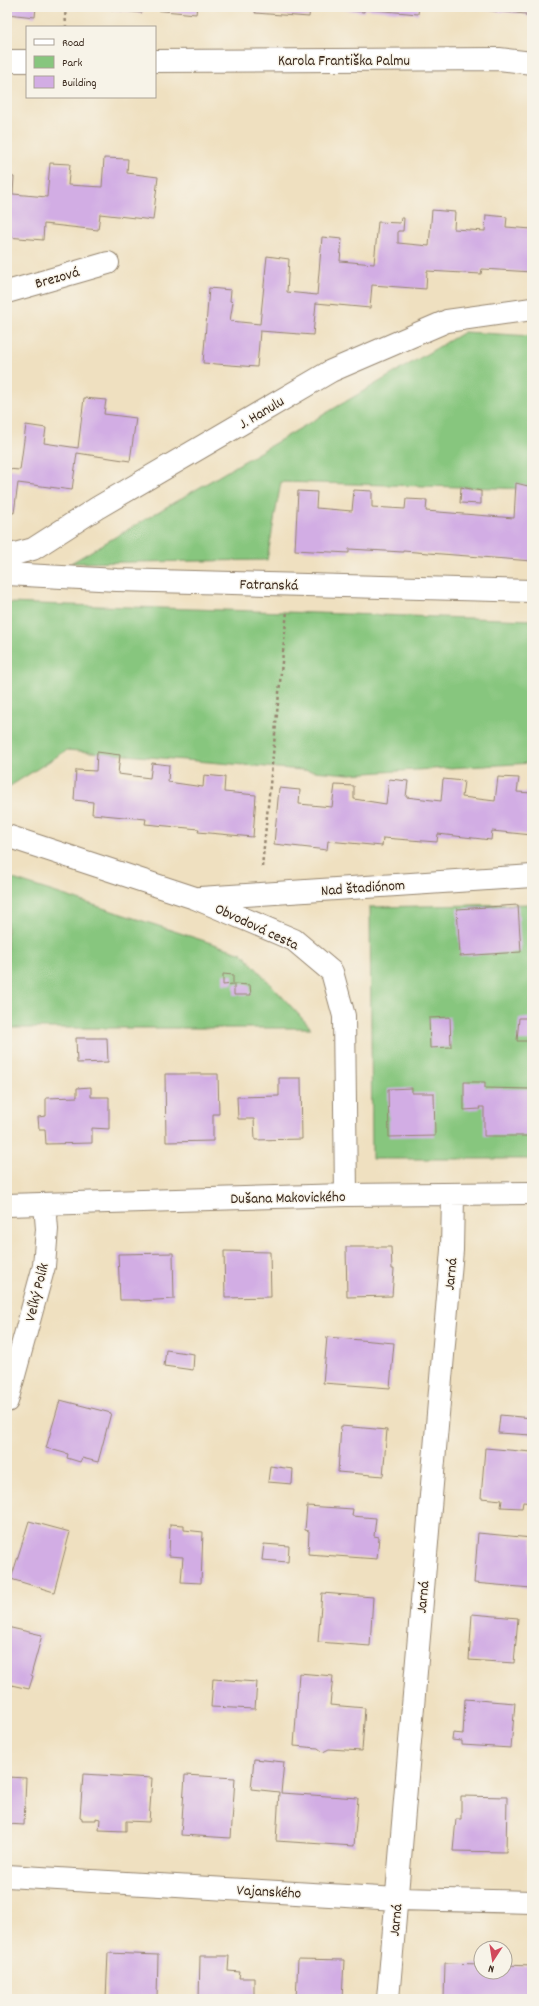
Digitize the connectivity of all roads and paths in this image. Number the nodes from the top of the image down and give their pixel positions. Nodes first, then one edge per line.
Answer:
1 (65, 7) edge
2 (66, 26) edge
3 (7, 61) edge
4 (26, 61) edge
5 (156, 61) edge
6 (532, 63) edge
7 (108, 263) dead end
8 (7, 292) edge
9 (532, 309) edge
10 (7, 556) edge
11 (7, 574) edge
12 (289, 584) junction
13 (532, 591) edge
14 (7, 836) edge
15 (532, 876) edge
16 (260, 894) junction
17 (195, 898) junction
18 (532, 1193) edge
19 (453, 1195) junction
20 (346, 1196) junction
21 (7, 1204) edge
22 (44, 1204) junction
23 (7, 1401) edge
24 (7, 1876) edge
25 (397, 1899) junction
26 (532, 1902) edge
27 (388, 1999) edge

1 - 2 path
3 - 4 street
5 - 6 street, Karola Františka Palmu
7 - 8 street, Brezová
9 - 10 street, J. Hanulu
11 - 12 street, Fatranská
12 - 13 street, Fatranská
12 - 16 path
14 - 17 street, Obvodová cesta
15 - 16 street, Nad štadiónom
16 - 17 street, Nad štadiónom
17 - 20 street, Obvodová cesta
18 - 19 street, Dušana Makovického
19 - 20 street, Dušana Makovického
19 - 25 street, Jarná
20 - 22 street, Dušana Makovického
21 - 22 street, Dušana Makovického
22 - 23 street, Veľký Polík
24 - 25 street, Vajanského
25 - 26 street, Vajanského
25 - 27 street, Jarná

